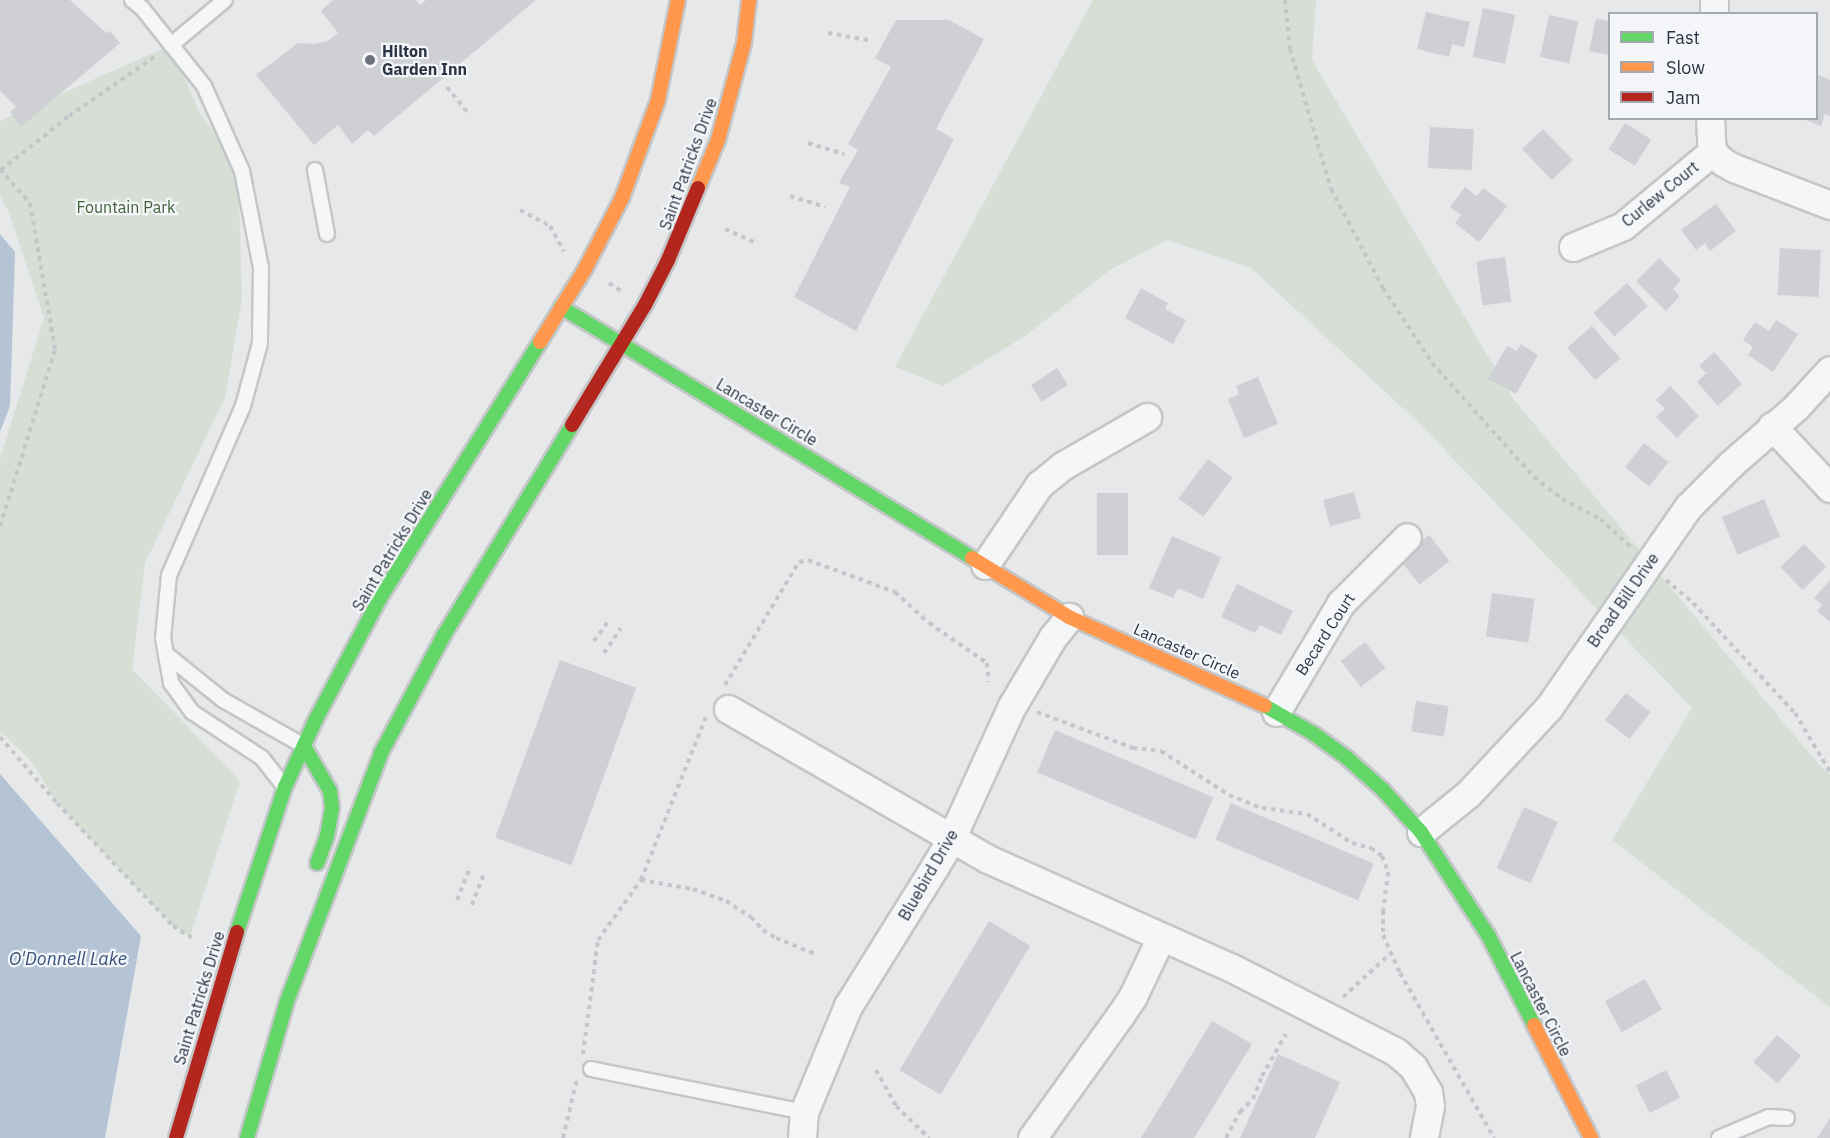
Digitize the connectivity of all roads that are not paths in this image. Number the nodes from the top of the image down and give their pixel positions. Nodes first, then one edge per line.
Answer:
1 (132, 0) edge
2 (225, 0) edge
3 (678, 0) edge
4 (749, 0) edge
5 (171, 45) junction
6 (1710, 120) edge
7 (1712, 152) junction
8 (315, 170) dead end
9 (1830, 205) edge
10 (327, 234) dead end
11 (1573, 247) dead end
12 (561, 307) junction
13 (621, 345) junction
14 (1830, 370) edge
15 (1147, 417) dead end
16 (1772, 426) junction
17 (1830, 488) edge
18 (1407, 537) dead end
19 (985, 565) junction
20 (1069, 617) junction
21 (166, 654) junction
22 (719, 704) road end
23 (1276, 712) junction
24 (304, 746) junction
25 (285, 788) junction
26 (1421, 832) junction
27 (951, 839) junction
28 (311, 880) dead end
29 (1161, 937) junction
30 (279, 986) dead end
31 (287, 1001) junction
32 (584, 1066) road end
33 (1787, 1118) dead end
34 (803, 1125) edge
35 (176, 1138) edge
36 (247, 1138) edge
37 (1032, 1138) edge
38 (1424, 1138) edge
39 (1591, 1138) edge
40 (1719, 1138) edge

1 - 5 lane
2 - 5 lane
3 - 12 main road, Saint Patricks Drive
4 - 13 main road, Saint Patricks Drive
5 - 21 lane
6 - 7 street
7 - 9 street
7 - 11 street, Curlew Court
8 - 10 lane
12 - 13 main road, Lancaster Circle
12 - 24 main road, Saint Patricks Drive
13 - 19 main road, Lancaster Circle
13 - 31 main road, Saint Patricks Drive
14 - 16 street, Broad Bill Drive
15 - 19 street
16 - 17 street
16 - 26 street, Broad Bill Drive
18 - 23 street, Becard Court
19 - 20 main road, Lancaster Circle
20 - 23 main road, Lancaster Circle
20 - 27 street, Bluebird Drive
21 - 24 lane
21 - 25 lane
22 - 27 street
23 - 26 main road, Lancaster Circle
24 - 25 main road, Saint Patricks Drive
24 - 28 main road
25 - 35 main road, Saint Patricks Drive
26 - 39 main road, Lancaster Circle
27 - 29 street
27 - 34 street, Bluebird Drive
29 - 37 street
29 - 38 street
30 - 31 main road
31 - 36 main road, Saint Patricks Drive
32 - 34 lane
33 - 40 lane

